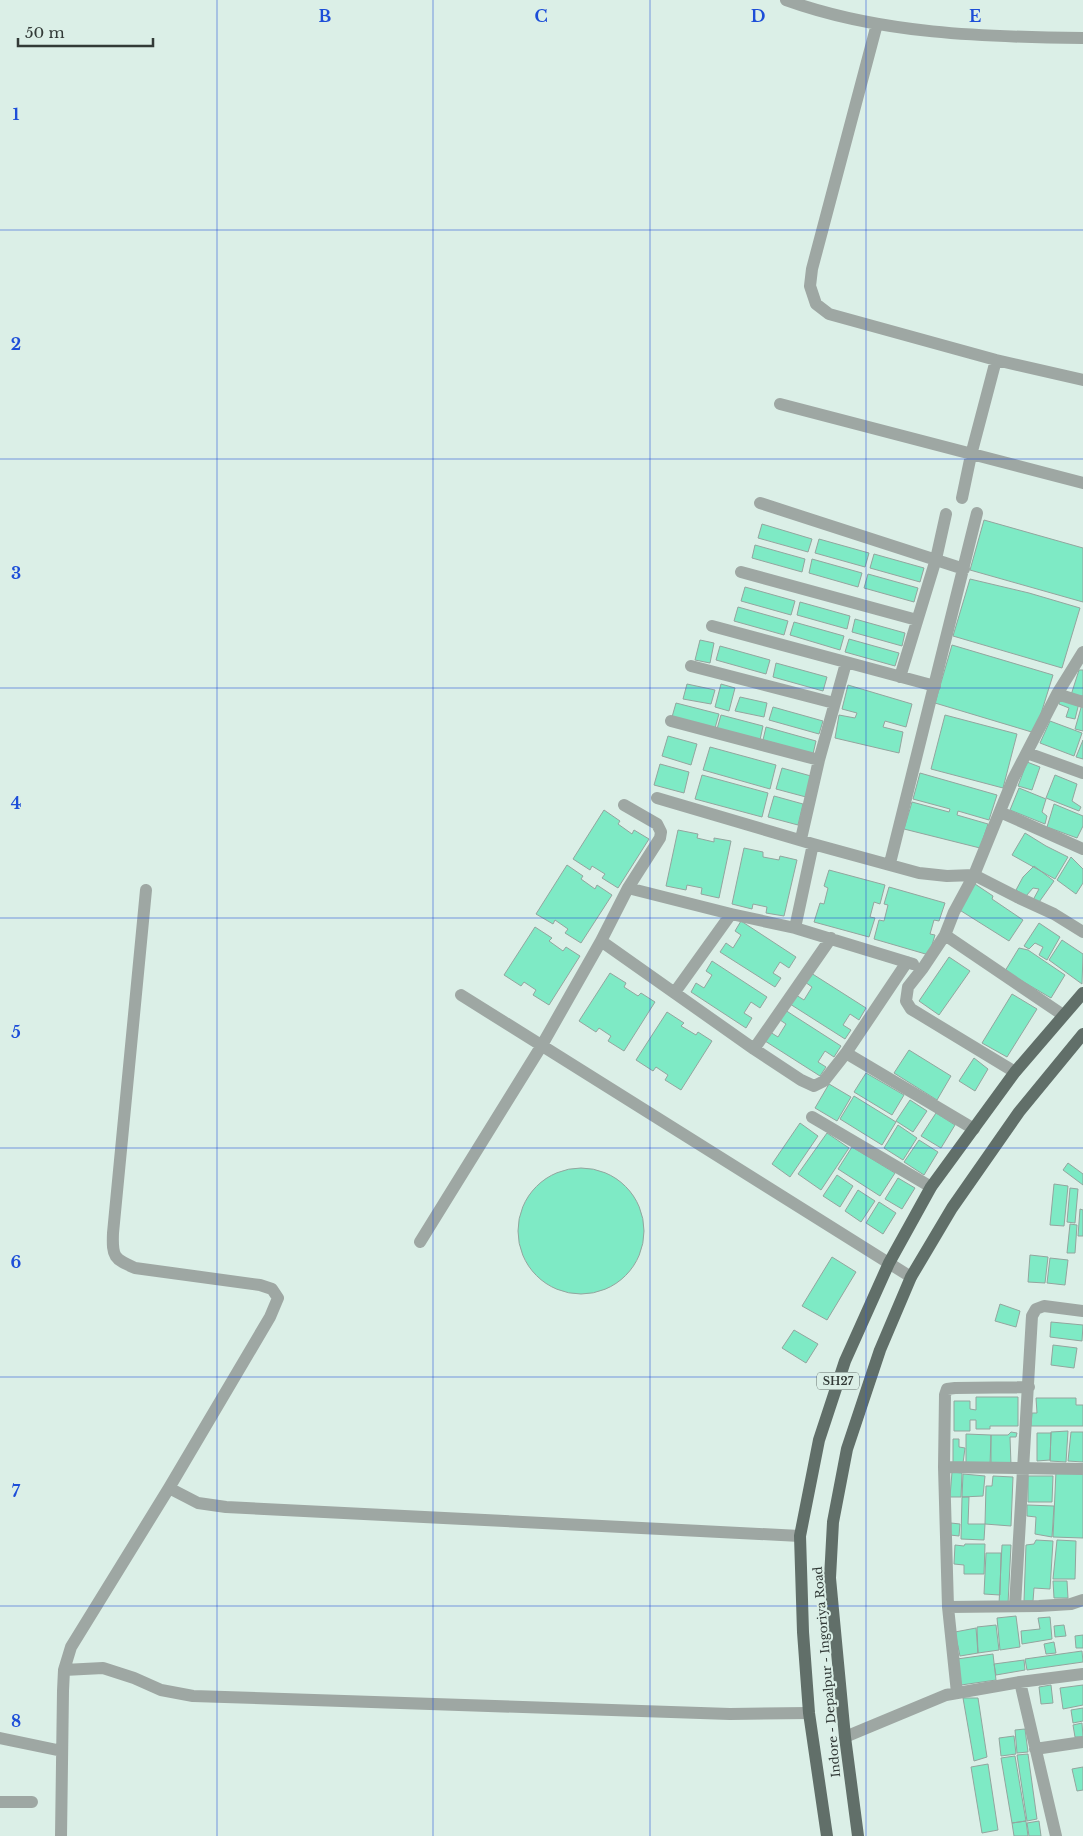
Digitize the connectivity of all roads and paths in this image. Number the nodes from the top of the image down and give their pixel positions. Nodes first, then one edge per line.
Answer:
1 (786, 0) edge
2 (876, 24) junction
3 (1083, 38) edge
4 (996, 360) junction
5 (1083, 380) edge
6 (780, 404) dead end
7 (972, 455) junction
8 (1083, 483) edge
9 (962, 498) dead end
10 (760, 503) dead end
11 (977, 513) dead end
12 (946, 514) dead end
13 (936, 559) junction
14 (964, 569) junction
15 (741, 572) dead end
16 (917, 620) junction
17 (712, 626) dead end
18 (1083, 652) edge
19 (846, 663) junction
20 (691, 666) dead end
21 (900, 677) junction
22 (935, 686) junction
23 (1057, 694) junction
24 (1083, 702) edge
25 (834, 703) junction
26 (671, 721) dead end
27 (1027, 753) junction
28 (819, 760) junction
29 (1083, 773) edge
30 (657, 798) dead end
31 (624, 805) dead end
32 (1000, 812) junction
33 (807, 842) junction
34 (1083, 849) edge
35 (890, 864) junction
36 (974, 875) junction
37 (628, 888) junction
38 (146, 890) dead end
39 (731, 914) junction
40 (795, 928) junction
41 (1083, 932) edge
42 (945, 935) junction
43 (831, 938) junction
44 (601, 941) junction
45 (907, 962) junction
46 (923, 968) junction
47 (676, 992) junction
48 (1083, 993) edge
49 (461, 995) dead end
50 (1063, 1015) junction
51 (1083, 1034) edge
52 (542, 1045) junction
53 (754, 1049) junction
54 (846, 1053) junction
55 (1015, 1072) junction
56 (812, 1117) dead end
57 (974, 1129) junction
58 (931, 1187) junction
59 (420, 1242) dead end
60 (889, 1263) junction
61 (911, 1277) junction
62 (1083, 1311) edge
63 (1029, 1387) junction
64 (944, 1467) junction
65 (1024, 1469) junction
66 (1083, 1470) edge
67 (170, 1488) junction
68 (800, 1536) junction
69 (1083, 1600) edge
70 (1015, 1606) junction
71 (948, 1607) junction
72 (64, 1670) junction
73 (1083, 1674) edge
74 (1020, 1682) junction
75 (956, 1693) junction
76 (809, 1713) junction
77 (845, 1737) junction
78 (0, 1738) edge
79 (1083, 1742) edge
80 (1035, 1749) junction
81 (62, 1750) junction
82 (0, 1802) edge
83 (32, 1802) dead end
84 (60, 1836) edge
85 (827, 1836) edge
86 (858, 1836) edge
87 (1056, 1836) edge

1 - 2 street
2 - 3 street
2 - 4 street
4 - 5 street
4 - 7 street
6 - 7 street
7 - 8 street
7 - 9 street
10 - 13 street
11 - 14 street
12 - 13 street
13 - 14 street
13 - 16 street
14 - 22 street
15 - 16 street
16 - 21 street
17 - 19 street
18 - 23 street
19 - 21 street
19 - 25 street
20 - 25 street
21 - 22 street
22 - 35 street
23 - 24 street
23 - 27 street
25 - 28 street
26 - 28 street
27 - 29 street
27 - 32 street
28 - 33 street
30 - 33 street
31 - 37 street
32 - 34 street
32 - 36 street
33 - 35 street
33 - 40 street
35 - 36 street
36 - 41 street
36 - 42 street
37 - 39 street
37 - 44 street
38 - 67 street
39 - 40 street
39 - 47 street
40 - 43 street
42 - 46 street
42 - 50 street
43 - 45 street
43 - 53 street
44 - 47 street
44 - 52 street
45 - 46 street
45 - 54 street
46 - 55 street
47 - 53 street
48 - 50 main road, Indore - Depalpur - Ingoriya Road / SH27
49 - 52 street
50 - 55 main road, Indore - Depalpur - Ingoriya Road / SH27
51 - 61 main road, Indore - Depalpur - Ingoriya Road / SH27
52 - 59 street
52 - 60 street
53 - 54 street
54 - 57 street
55 - 57 main road, Indore - Depalpur - Ingoriya Road / SH27
56 - 58 street
57 - 58 main road, Indore - Depalpur - Ingoriya Road / SH27
58 - 60 main road, Indore - Depalpur - Ingoriya Road / SH27
60 - 61 street
60 - 68 main road, Indore - Depalpur - Ingoriya Road / SH27
61 - 77 main road, Indore - Depalpur - Ingoriya Road / SH27
62 - 63 street
63 - 64 street
63 - 65 street
64 - 65 street
64 - 71 street
65 - 66 street
65 - 70 street
67 - 68 street
67 - 72 street
68 - 76 main road, Indore - Depalpur - Ingoriya Road / SH27
69 - 70 street
70 - 71 street
71 - 75 street
72 - 76 street
72 - 81 street
73 - 74 street
74 - 75 street
74 - 80 street
75 - 77 street
76 - 85 main road, Indore - Depalpur - Ingoriya Road / SH27
77 - 86 main road, Indore - Depalpur - Ingoriya Road / SH27
78 - 81 street
79 - 80 street
80 - 87 street
81 - 84 street
82 - 83 street

